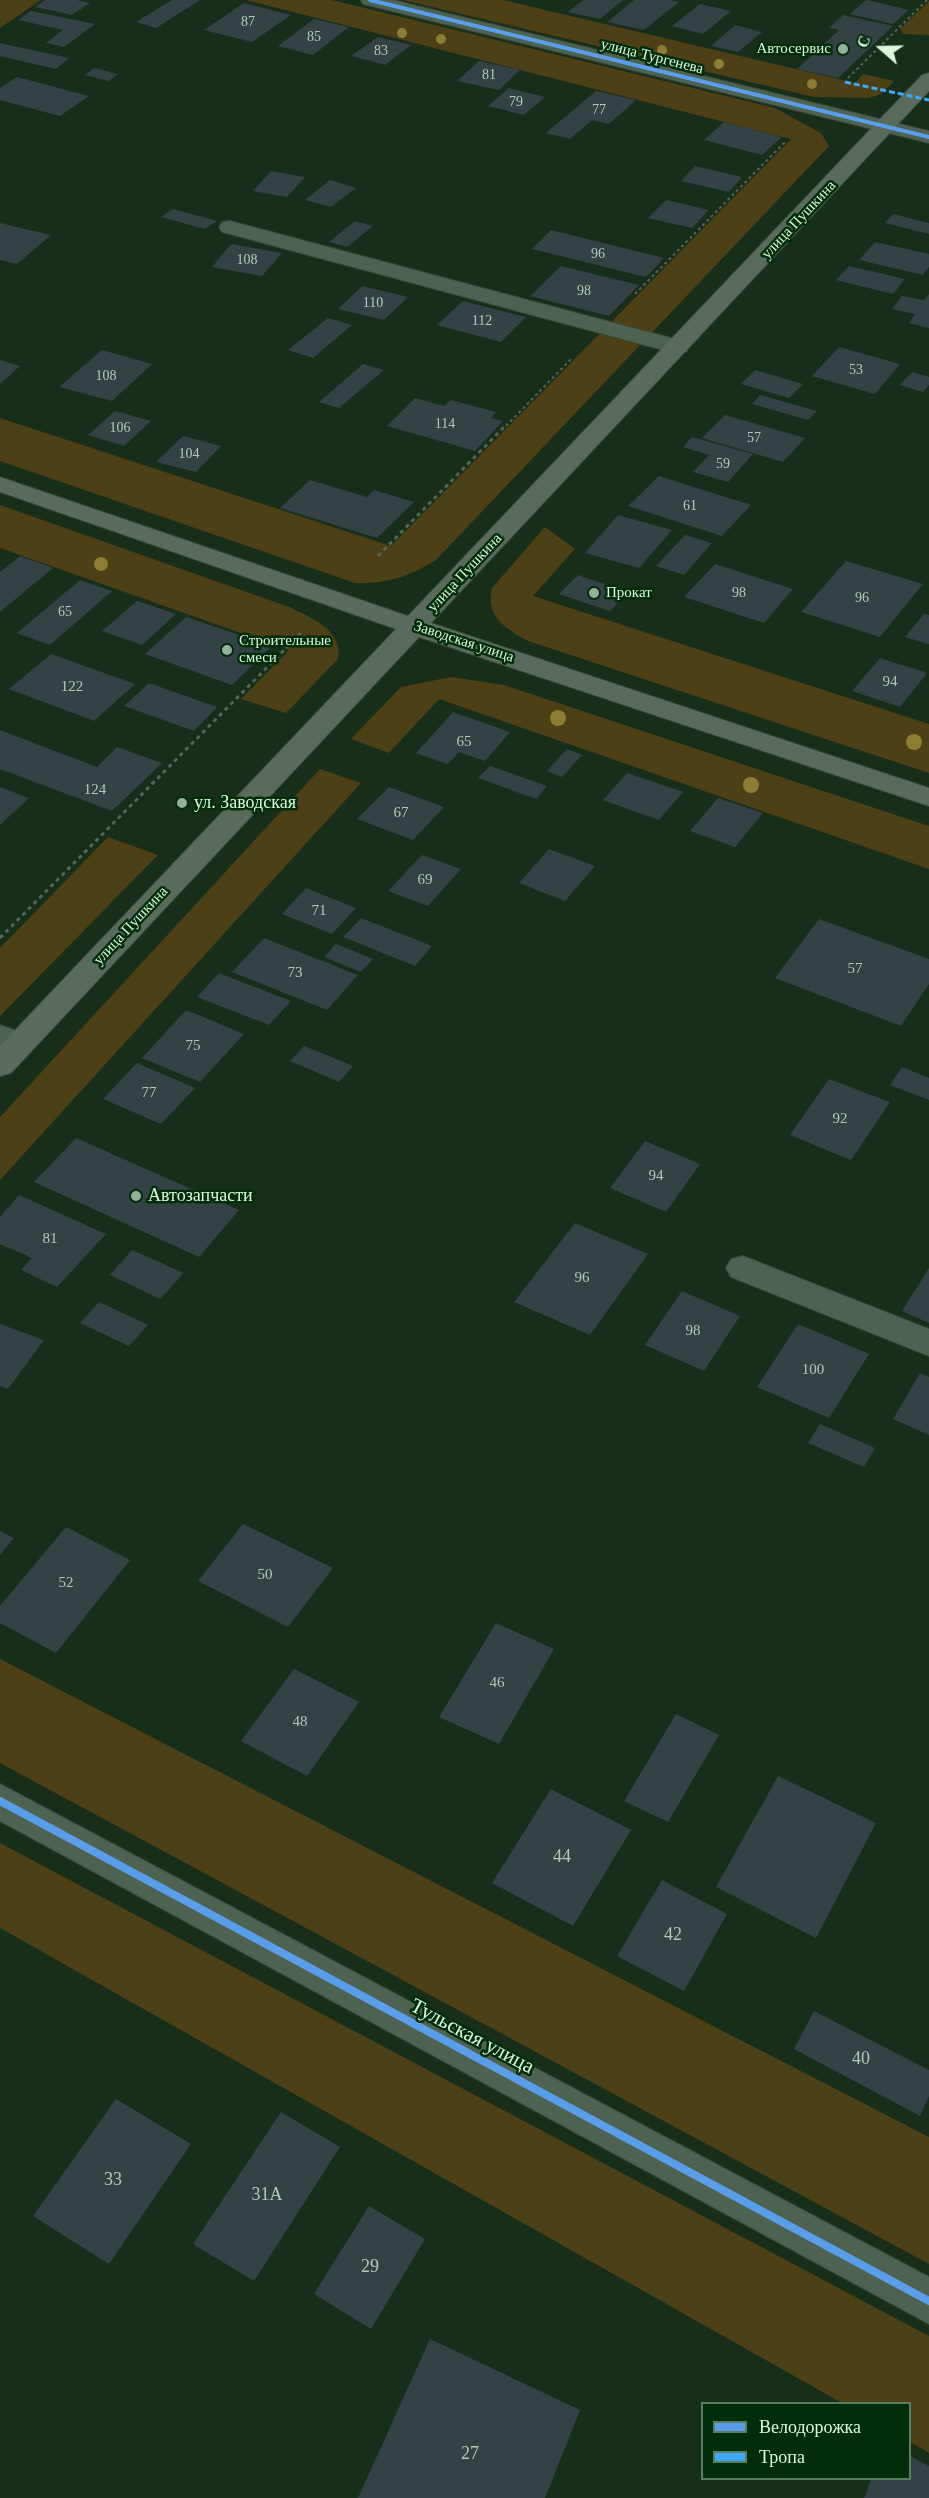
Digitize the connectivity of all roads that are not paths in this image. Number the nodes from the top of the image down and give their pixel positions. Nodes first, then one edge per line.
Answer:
1 (370, 0) edge
2 (929, 80) edge
3 (887, 127) junction
4 (929, 137) edge
5 (230, 227) dead end
6 (678, 347) junction
7 (0, 484) edge
8 (415, 626) junction
9 (929, 797) edge
10 (7, 1047) edge
11 (743, 1268) dead end
12 (929, 1343) edge
13 (0, 1801) edge
14 (929, 2301) edge

1 - 3 street, улица Тургенева
2 - 3 main road, улица Пушкина
3 - 4 street, улица Тургенева
3 - 6 main road, улица Пушкина
5 - 6 street
6 - 8 main road, улица Пушкина
7 - 8 main road, Заводская улица
8 - 9 main road, Заводская улица
8 - 10 main road, улица Пушкина
11 - 12 street
13 - 14 street, Тульская улица

